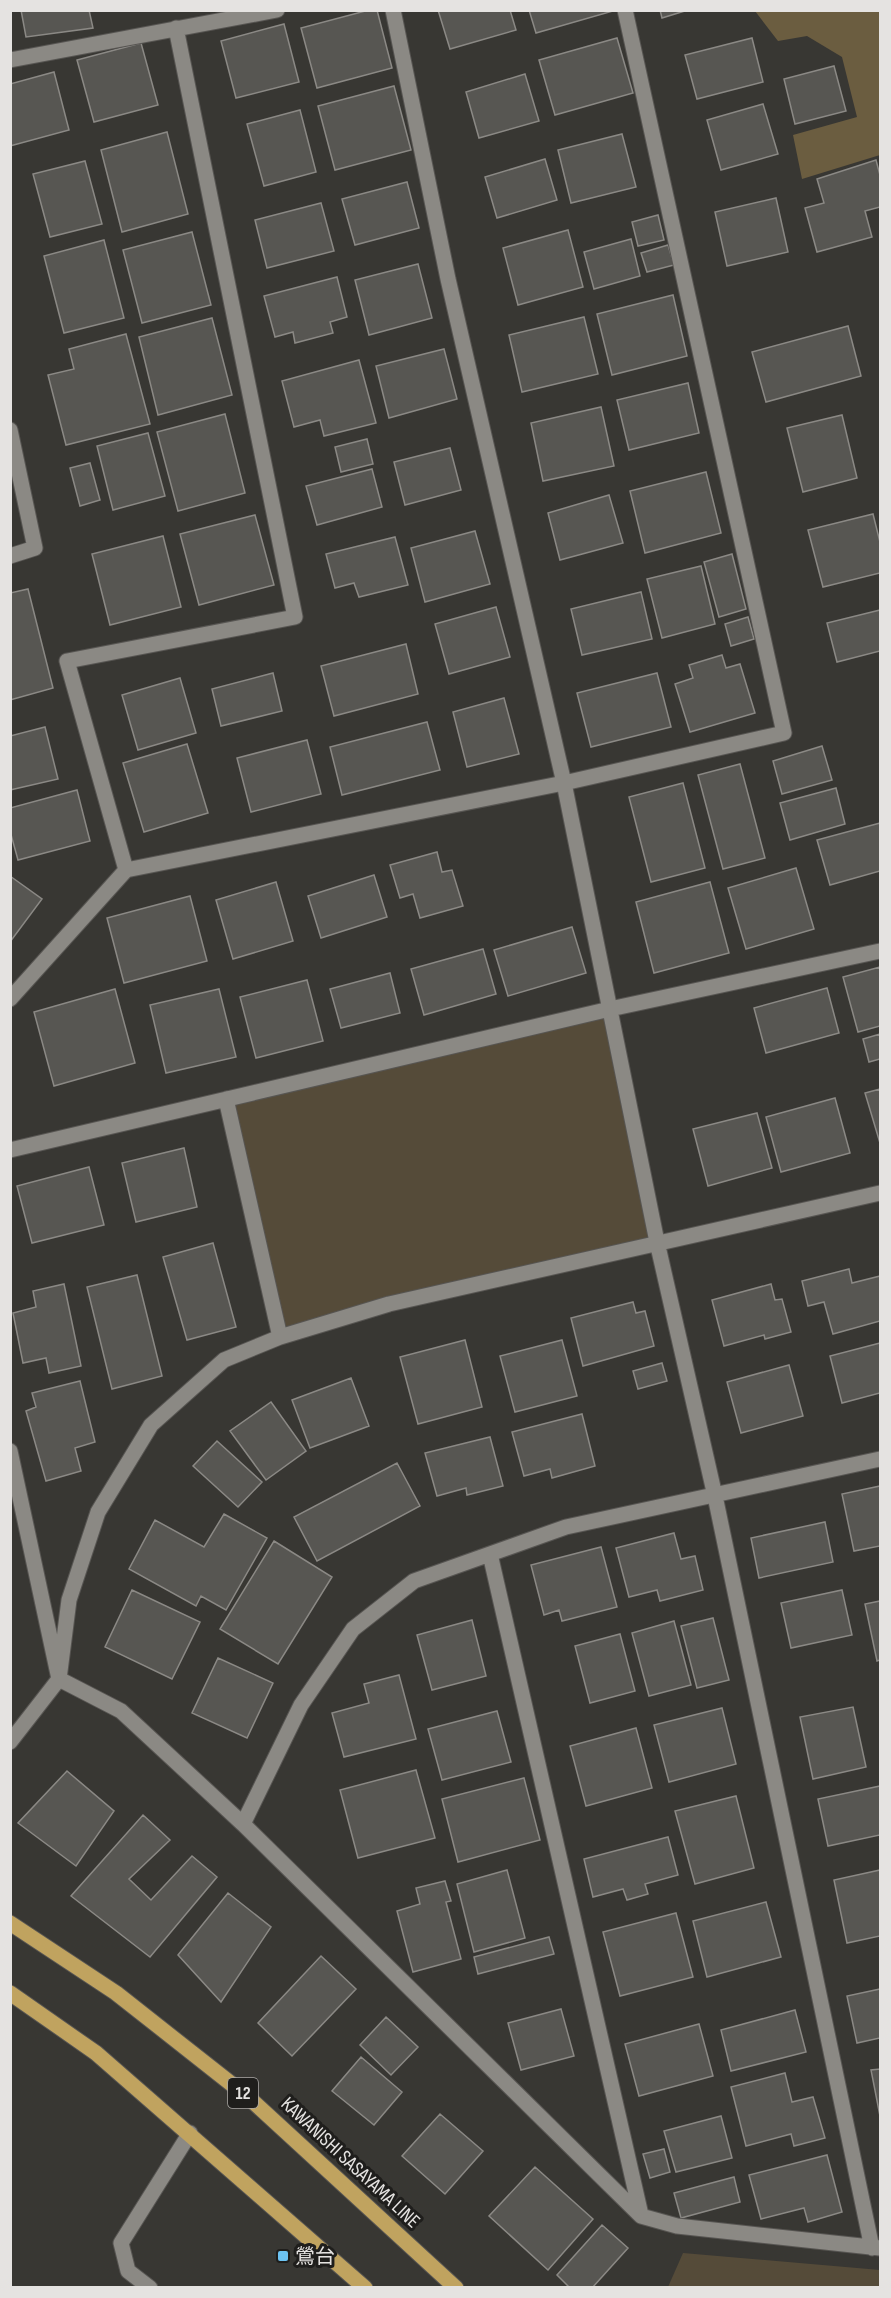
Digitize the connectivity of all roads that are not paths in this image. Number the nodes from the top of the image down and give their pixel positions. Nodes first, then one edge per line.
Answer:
1 (277, 10) edge
2 (393, 10) edge
3 (625, 10) edge
4 (176, 28) junction
5 (10, 60) edge
6 (10, 430) edge
7 (10, 556) edge
8 (564, 783) junction
9 (126, 870) junction
10 (880, 951) edge
11 (10, 999) edge
12 (610, 1009) junction
13 (226, 1099) junction
14 (10, 1150) edge
15 (880, 1193) edge
16 (657, 1242) junction
17 (280, 1337) junction
18 (10, 1452) edge
19 (880, 1459) edge
20 (715, 1496) junction
21 (490, 1554) junction
22 (59, 1678) junction
23 (10, 1742) edge
24 (243, 1824) junction
25 (10, 1923) edge
26 (10, 1993) edge
27 (190, 2133) junction
28 (641, 2216) junction
29 (876, 2248) edge
30 (150, 2288) edge
31 (365, 2288) edge
32 (456, 2288) edge

1 - 4 street
2 - 8 street
3 - 8 street
4 - 5 street
4 - 9 street
6 - 7 street
8 - 9 street
8 - 12 street
9 - 11 street
10 - 12 street
12 - 13 street
12 - 16 street
13 - 14 street
13 - 17 street
15 - 16 street
16 - 17 street
16 - 20 street
17 - 22 street
18 - 22 street
19 - 20 street
20 - 21 street
20 - 29 street
21 - 24 street
21 - 28 street
22 - 23 street
22 - 24 street
24 - 28 street
25 - 32 main road, KAWANISHI SASAYAMA LINE / 12
26 - 27 main road
27 - 30 street
27 - 31 main road
28 - 29 street

